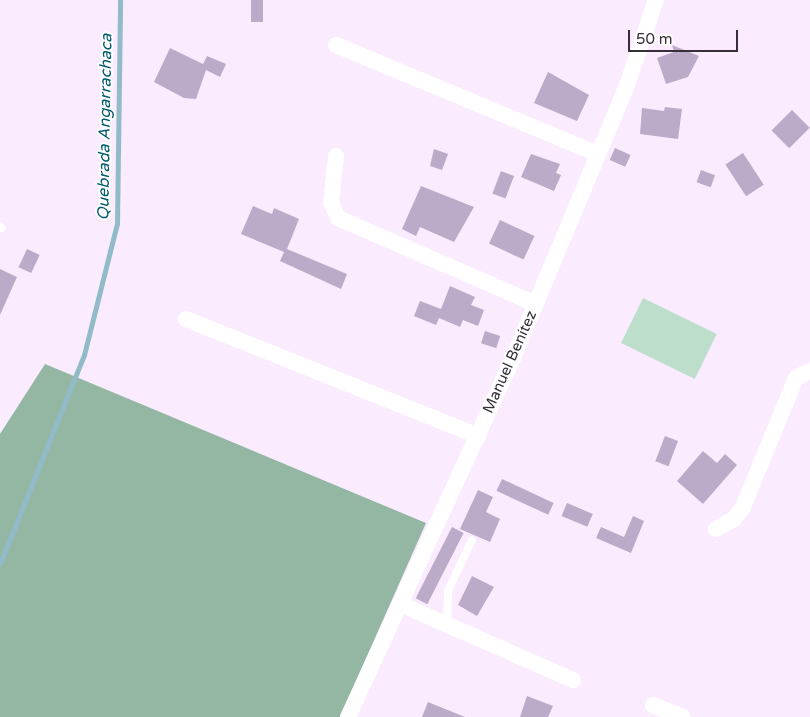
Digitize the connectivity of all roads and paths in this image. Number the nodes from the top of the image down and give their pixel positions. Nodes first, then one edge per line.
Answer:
1 (656, 0) edge
2 (336, 45) dead end
3 (598, 154) junction
4 (336, 156) dead end
5 (536, 304) junction
6 (186, 319) dead end
7 (810, 371) edge
8 (478, 436) junction
9 (716, 528) dead end
10 (472, 540) dead end
11 (400, 604) junction
12 (447, 626) junction
13 (573, 680) dead end
14 (653, 706) dead end
15 (348, 717) edge
16 (683, 717) edge

1 - 3 street, Manuel Benítez
2 - 3 street
3 - 5 street, Manuel Benítez
4 - 5 street
5 - 8 street, Manuel Benítez
6 - 8 street
7 - 9 street
8 - 11 street, Manuel Benítez
10 - 12 lane
11 - 12 street
11 - 15 street, Manuel Benítez
12 - 13 street
14 - 16 street

